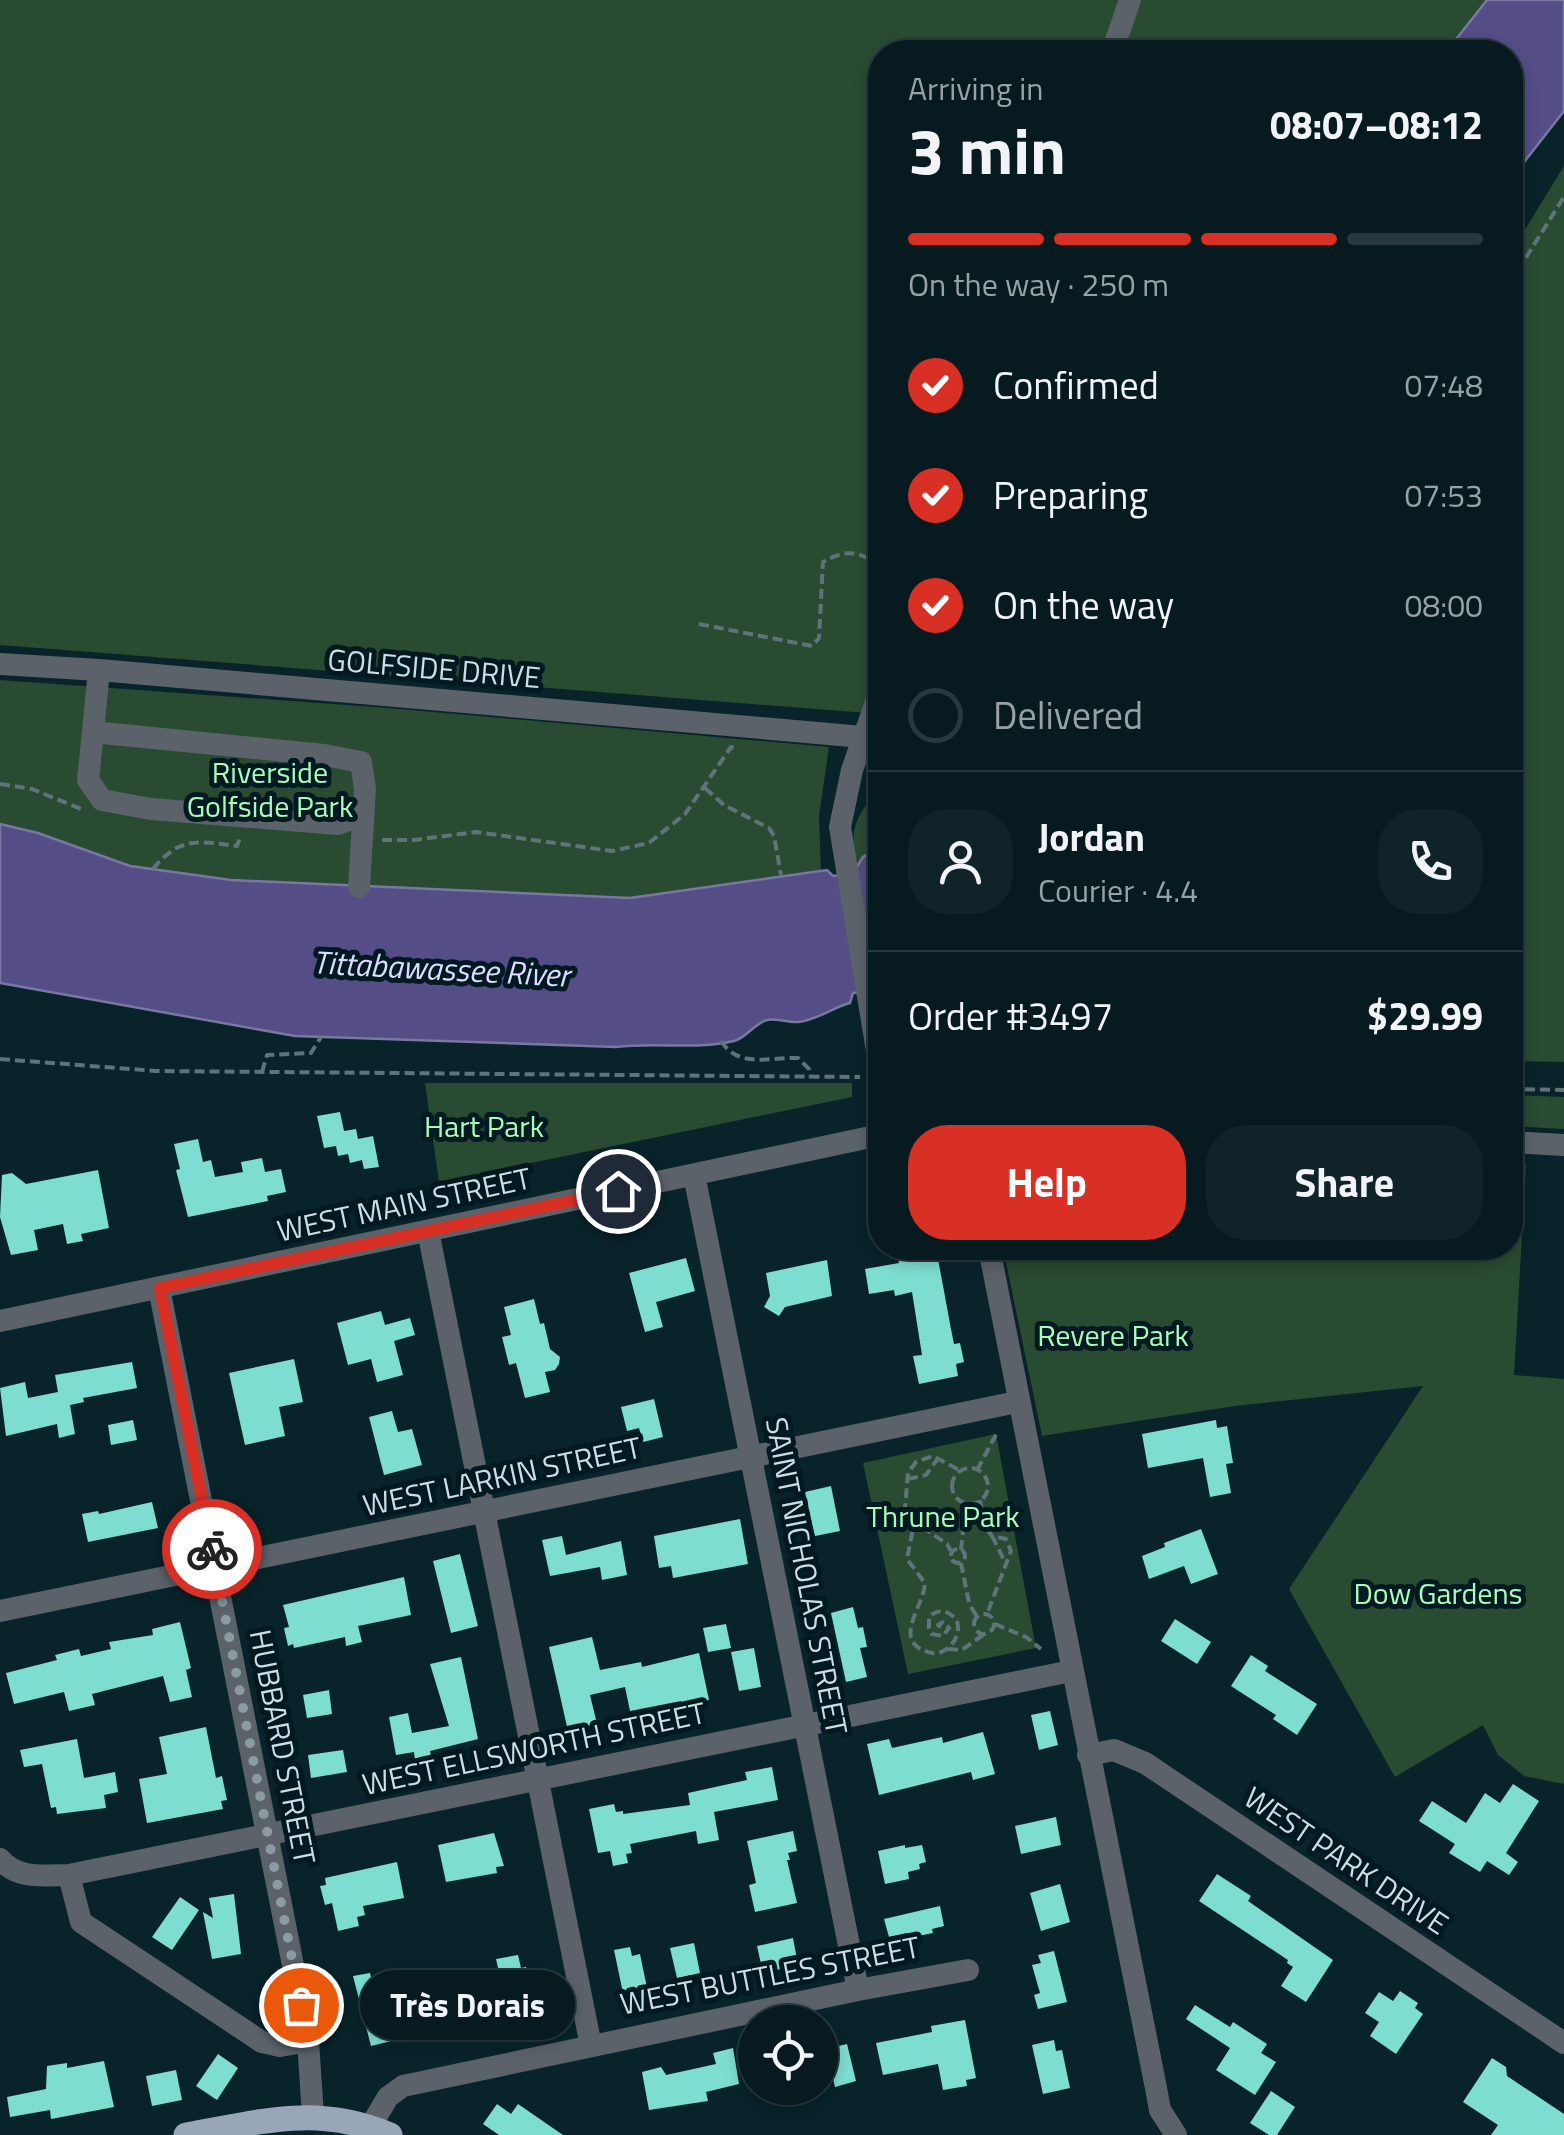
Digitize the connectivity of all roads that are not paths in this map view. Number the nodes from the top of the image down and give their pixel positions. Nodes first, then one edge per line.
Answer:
1 (1130, 0) edge
2 (1116, 40) edge
3 (0, 664) edge
4 (99, 670) junction
5 (868, 723) edge
6 (93, 732) junction
7 (863, 737) junction
8 (363, 816) junction
9 (359, 886) dead end
10 (868, 997) edge
11 (868, 1138) edge
12 (1523, 1143) edge
13 (1564, 1145) edge
14 (694, 1175) junction
15 (428, 1231) junction
16 (990, 1260) edge
17 (160, 1288) junction
18 (0, 1321) edge
19 (1017, 1402) junction
20 (752, 1456) junction
21 (483, 1512) junction
22 (216, 1566) junction
23 (0, 1610) edge
24 (1071, 1671) junction
25 (805, 1724) junction
26 (1088, 1755) junction
27 (537, 1780) junction
28 (268, 1836) junction
29 (5, 1864) edge
30 (69, 1875) junction
31 (968, 1970) dead end
32 (858, 1990) junction
33 (308, 2041) junction
34 (1564, 2043) edge
35 (591, 2046) junction
36 (313, 2116) junction
37 (380, 2131) edge
38 (203, 2134) edge
39 (1176, 2135) edge

1 - 2 street
3 - 4 street, GOLFSIDE DRIVE
4 - 6 street
4 - 7 street, GOLFSIDE DRIVE
5 - 7 street
6 - 8 street
6 - 8 street
7 - 10 street
8 - 9 street
11 - 14 street, WEST MAIN STREET
12 - 13 street
14 - 15 street, WEST MAIN STREET
14 - 20 street, SAINT NICHOLAS STREET
15 - 17 street, WEST MAIN STREET
15 - 21 street
16 - 19 street
17 - 18 street, WEST MAIN STREET
17 - 22 street, HUBBARD STREET
19 - 20 street, WEST LARKIN STREET
19 - 24 street
20 - 21 street, WEST LARKIN STREET
20 - 25 street, SAINT NICHOLAS STREET
21 - 22 street, WEST LARKIN STREET
21 - 27 street
22 - 23 street, WEST LARKIN STREET
22 - 28 street, HUBBARD STREET
24 - 25 street, WEST ELLSWORTH STREET
24 - 26 street
25 - 27 street, WEST ELLSWORTH STREET
25 - 32 street, SAINT NICHOLAS STREET
26 - 34 street, WEST PARK DRIVE
26 - 39 street
27 - 28 street, WEST ELLSWORTH STREET
27 - 35 street
28 - 30 street, WEST ELLSWORTH STREET
28 - 33 street, HUBBARD STREET
29 - 30 street, WEST ELLSWORTH STREET
30 - 33 street
31 - 32 street, WEST BUTTLES STREET
32 - 35 street, WEST BUTTLES STREET
33 - 36 street, HUBBARD STREET
35 - 37 street, WEST BUTTLES STREET
36 - 37 main road
36 - 38 main road

